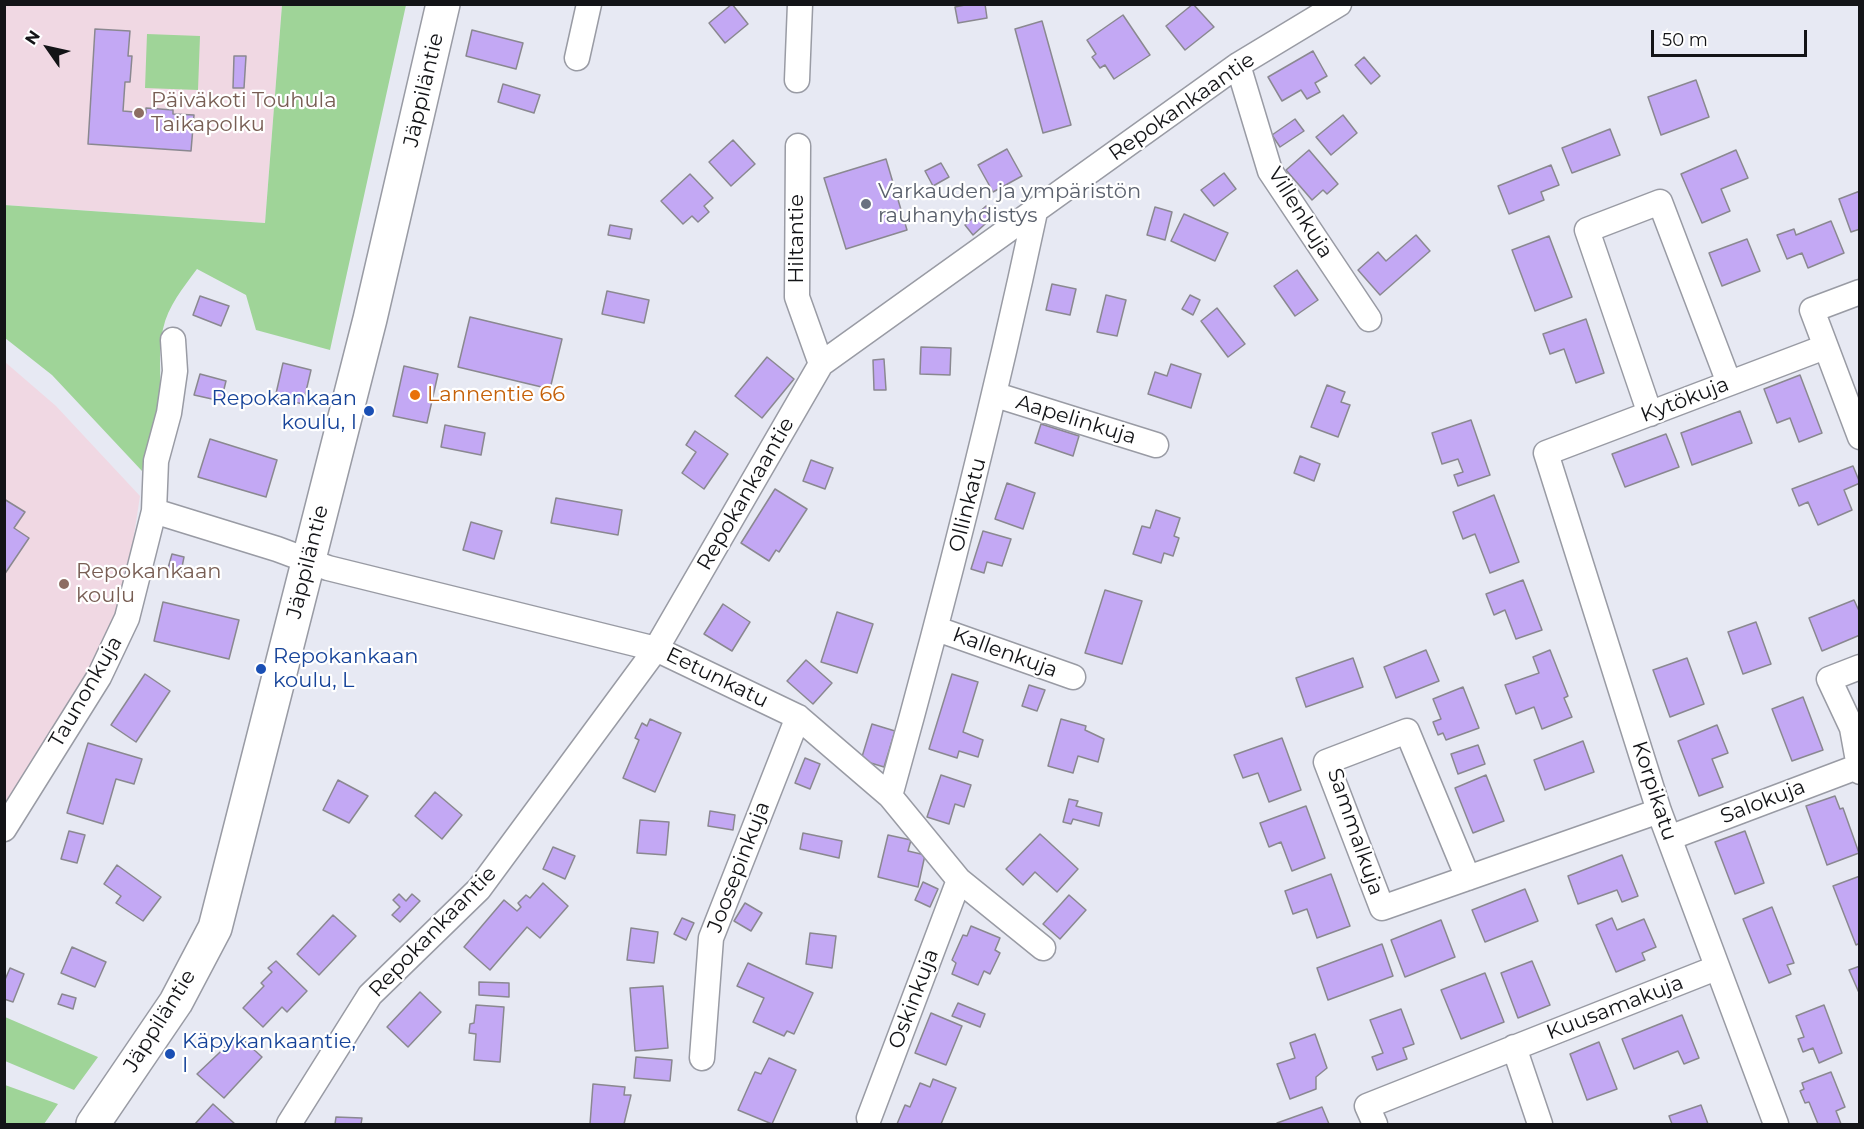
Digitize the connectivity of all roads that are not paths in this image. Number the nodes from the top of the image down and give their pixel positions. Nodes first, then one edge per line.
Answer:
1 (444, 4) edge
2 (589, 4) edge
3 (800, 4) edge
4 (1339, 4) edge
5 (576, 58) dead end
6 (1238, 65) junction
7 (797, 80) dead end
8 (798, 146) dead end
9 (1035, 212) junction
10 (1860, 291) edge
11 (1369, 319) dead end
12 (173, 340) dead end
13 (1825, 347) junction
14 (821, 364) junction
15 (1730, 383) junction
16 (996, 395) junction
17 (1650, 414) junction
18 (1860, 436) edge
19 (1156, 445) dead end
20 (1546, 453) joint
21 (154, 511) junction
22 (308, 560) junction
23 (937, 629) junction
24 (656, 649) junction
25 (1860, 667) edge
26 (1073, 677) dead end
27 (798, 717) junction
28 (1856, 727) edge
29 (1858, 770) edge
30 (890, 796) junction
31 (1659, 811) junction
32 (4, 828) edge
33 (1669, 838) junction
34 (1468, 878) junction
35 (958, 880) junction
36 (1043, 948) dead end
37 (1716, 968) junction
38 (1514, 1047) junction
39 (702, 1058) dead end
40 (869, 1118) dead end
41 (93, 1125) edge
42 (289, 1125) edge
43 (1375, 1125) edge
44 (1540, 1125) edge
45 (1776, 1125) edge

1 - 22 main road, Jäppiläntie
2 - 5 street
3 - 7 street
4 - 6 street, Repokankaantie
6 - 9 street, Repokankaantie
6 - 11 street, Villenkuja
8 - 14 street, Hiltantie
9 - 14 street, Repokankaantie
9 - 16 street, Ollinkatu
10 - 13 street
12 - 21 street, Taunonkuja
13 - 15 street, Kytökuja
13 - 18 street
14 - 24 street, Repokankaantie
15 - 17 street, Kytökuja
15 - 17 street
16 - 19 street, Aapelinkuja
16 - 23 street, Ollinkatu
17 - 20 street, Kytökuja
20 - 31 street, Korpikatu
21 - 22 street
21 - 32 street, Taunonkuja
22 - 24 street, Eetunkatu
22 - 41 main road, Jäppiläntie
23 - 26 street, Kallenkuja
23 - 30 street, Ollinkatu
24 - 27 street, Eetunkatu
24 - 42 street, Repokankaantie
25 - 28 street, Salokuja
27 - 30 street, Eetunkatu
27 - 39 street, Joosepinkuja
28 - 29 street, Salokuja
29 - 33 street, Salokuja
30 - 35 street, Eetunkatu
31 - 33 street, Korpikatu
31 - 34 street, Sammalkuja
33 - 37 street, Korpikatu
34 - 34 street, Sammalkuja
35 - 36 street, Eetunkatu
35 - 40 street, Oskinkuja
37 - 38 street, Kuusamakuja
37 - 45 street, Korpikatu
38 - 43 street, Kuusamakuja
38 - 44 street

